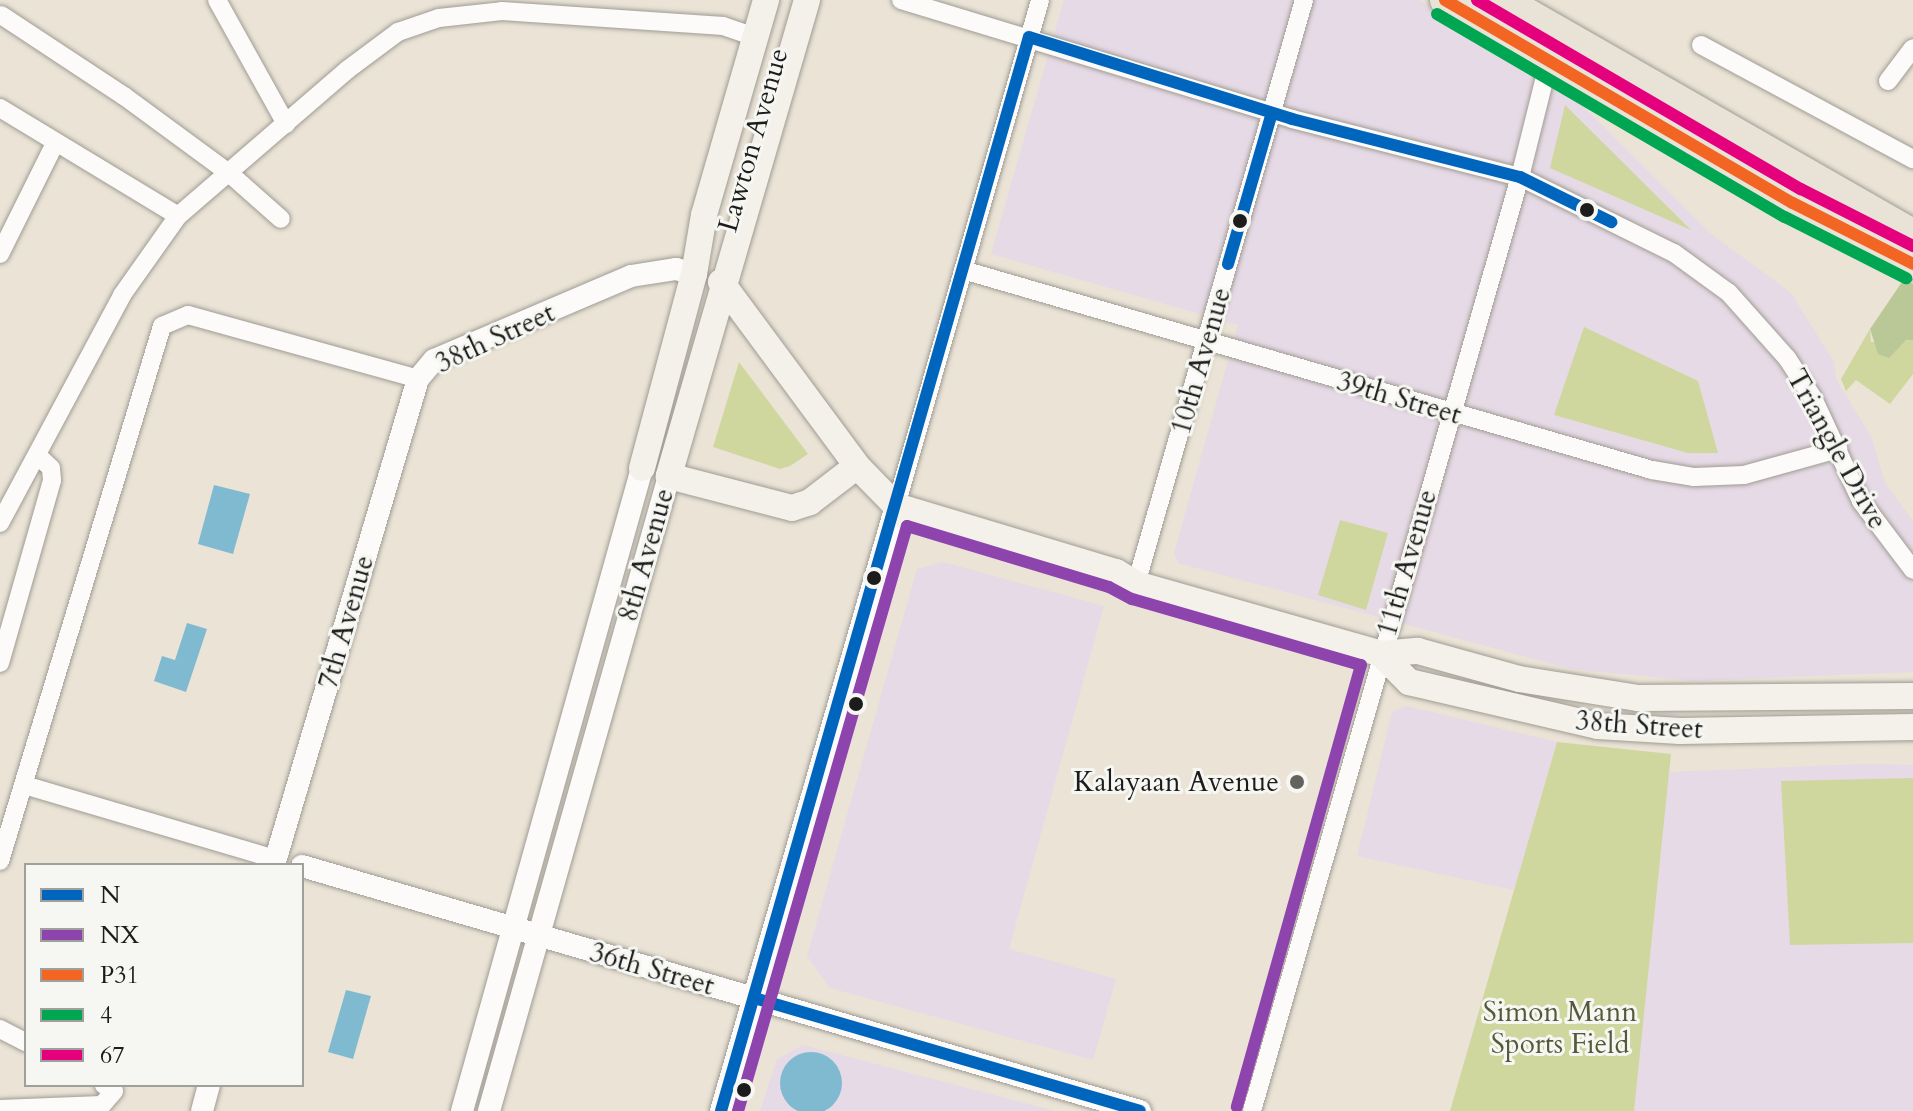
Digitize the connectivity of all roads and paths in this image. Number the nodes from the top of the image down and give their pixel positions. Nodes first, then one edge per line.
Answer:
1 (217, 0) edge
2 (766, 0) edge
3 (781, 0) edge
4 (793, 0) edge
5 (807, 0) edge
6 (901, 0) edge
7 (1040, 0) edge
8 (1304, 0) edge
9 (1445, 0) edge
10 (1504, 0) edge
11 (465, 6) edge
12 (4, 11) edge
13 (755, 37) junction
14 (1029, 37) junction
15 (1701, 45) dead end
16 (1913, 48) edge
17 (1549, 61) junction
18 (1888, 81) dead end
19 (0, 108) edge
20 (1272, 113) junction
21 (286, 124) junction
22 (55, 143) junction
23 (1913, 159) edge
24 (229, 173) junction
25 (1520, 177) junction
26 (178, 216) junction
27 (281, 219) dead end
28 (1913, 234) edge
29 (0, 254) edge
30 (1913, 264) edge
31 (963, 270) junction
32 (694, 274) junction
33 (721, 282) junction
34 (1206, 343) junction
35 (418, 379) junction
36 (1449, 412) junction
37 (1838, 449) junction
38 (39, 457) junction
39 (857, 466) junction
40 (642, 468) joint
41 (669, 476) junction
42 (896, 506) junction
43 (0, 523) edge
44 (1913, 570) edge
45 (1136, 584) junction
46 (1381, 654) junction
47 (0, 663) edge
48 (1913, 696) edge
49 (1913, 727) edge
50 (24, 785) junction
51 (0, 861) edge
52 (285, 863) edge
53 (288, 863) edge
54 (304, 869) edge
55 (517, 929) junction
56 (539, 936) junction
57 (754, 998) junction
58 (0, 1029) edge
59 (24, 1041) edge
60 (208, 1087) edge
61 (109, 1088) edge
62 (0, 1109) edge
63 (202, 1111) edge
64 (462, 1111) edge
65 (489, 1111) edge
66 (721, 1111) edge
67 (1140, 1111) edge
68 (1252, 1111) edge

1 - 21 street
2 - 13 main road, 8th Avenue
3 - 32 main road, Lawton Avenue
4 - 33 main road, Lawton Avenue
5 - 33 main road, 8th Avenue
6 - 14 street, Triangle Drive
7 - 14 street
8 - 20 street, 10th Avenue
9 - 17 main road
10 - 28 main road
11 - 13 street
11 - 21 street
12 - 24 street
13 - 32 main road, 8th Avenue
14 - 20 street, Triangle Drive
14 - 31 street
15 - 23 street
16 - 18 street
17 - 25 street, 11th Avenue
17 - 30 main road
19 - 22 street
20 - 25 street, Triangle Drive
20 - 34 street, 10th Avenue
21 - 24 street
22 - 26 street
22 - 29 street
24 - 26 street
24 - 27 street
25 - 36 street, 11th Avenue
25 - 37 street, Triangle Drive
26 - 38 street
31 - 34 street, 39th Street
31 - 42 street
32 - 35 street, 38th Street
32 - 40 main road, 8th Avenue
33 - 39 main road, 38th Street
33 - 41 main road, 8th Avenue
34 - 36 street, 39th Street
34 - 45 street, 10th Avenue
35 - 50 street, 38th Street
35 - 53 street, 7th Avenue
36 - 37 street, 39th Street
36 - 46 street, 11th Avenue
37 - 44 street, Triangle Drive
38 - 43 street
38 - 47 street
39 - 41 main road
39 - 42 main road, 38th Street
40 - 55 street, 8th Avenue
41 - 56 street, 8th Avenue
42 - 45 main road, 38th Street
42 - 57 street
45 - 46 main road, 38th Street
46 - 48 main road, 38th Street
46 - 49 main road, 38th Street
46 - 68 street, 11th Avenue
50 - 51 street
50 - 52 street, 36th Street
54 - 55 street, 36th Street
55 - 56 street, 36th Street
55 - 64 street, 8th Avenue
56 - 57 street, 36th Street
56 - 65 street, 8th Avenue
57 - 66 street
57 - 67 street, 36th Street
58 - 59 street
60 - 63 street
61 - 62 street

